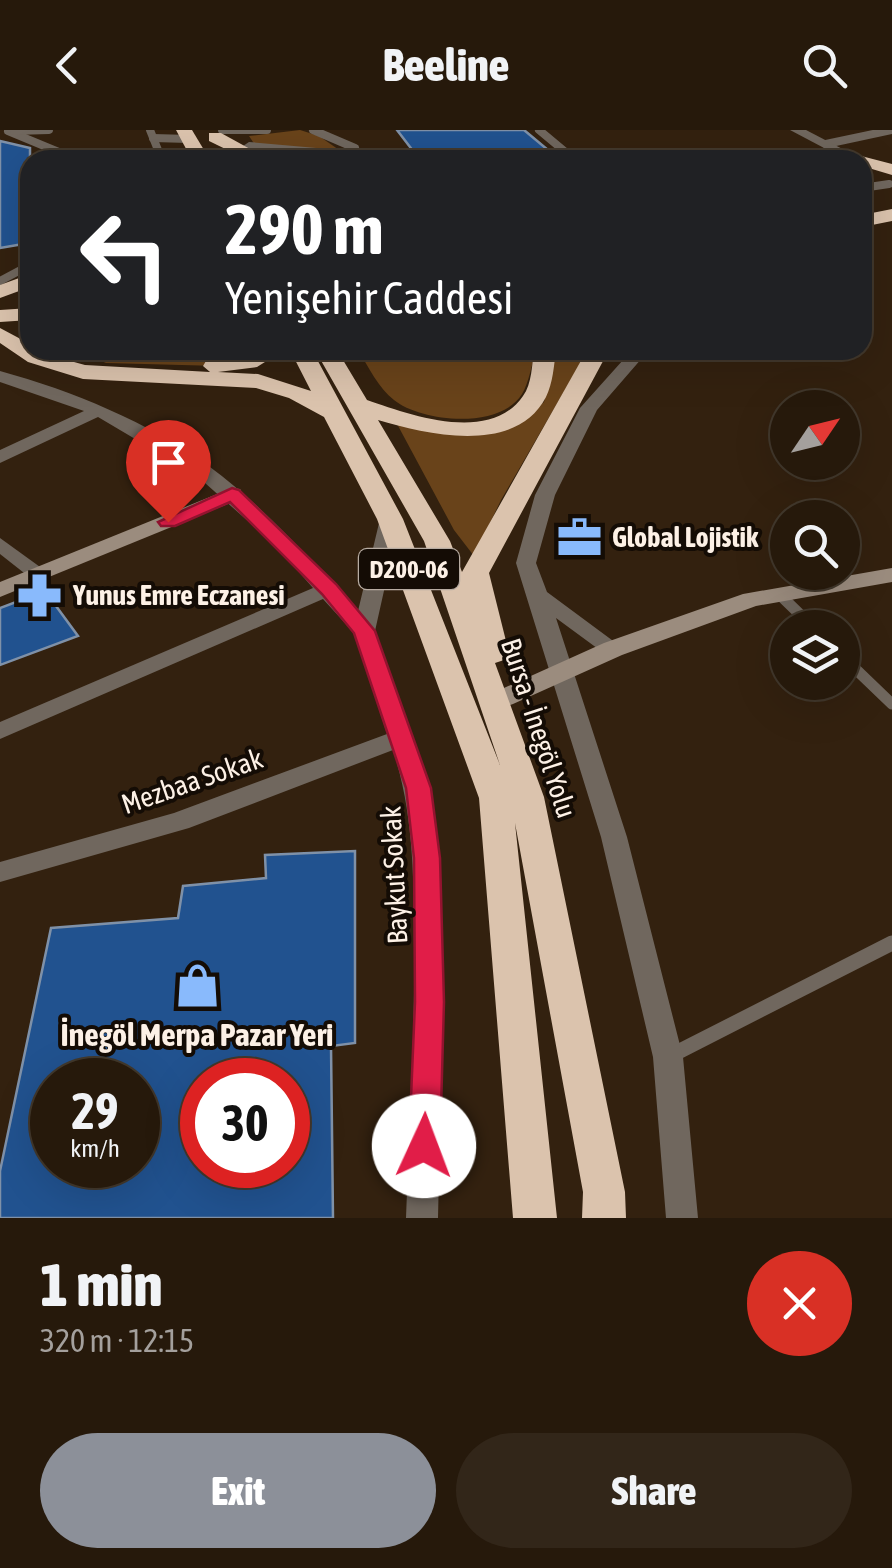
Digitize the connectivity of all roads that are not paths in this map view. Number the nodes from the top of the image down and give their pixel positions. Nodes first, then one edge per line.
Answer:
1 (0, 130) edge
2 (49, 130) edge
3 (264, 130) edge
4 (313, 130) edge
5 (342, 130) edge
6 (539, 130) edge
7 (796, 130) edge
8 (892, 130) edge
9 (8, 131) edge
10 (222, 132) edge
11 (151, 134) edge
12 (186, 135) edge
13 (826, 144) junction
14 (54, 150) edge
15 (239, 150) edge
16 (351, 150) edge
17 (357, 150) edge
18 (563, 150) edge
19 (837, 150) edge
20 (880, 174) edge
21 (883, 223) edge
22 (45, 360) edge
23 (99, 360) edge
24 (253, 360) edge
25 (309, 360) edge
26 (329, 360) edge
27 (543, 360) edge
28 (593, 360) edge
29 (631, 360) edge
30 (0, 376) edge
31 (345, 408) junction
32 (99, 410) junction
33 (0, 457) edge
34 (232, 494) junction
35 (390, 519) junction
36 (0, 544) edge
37 (892, 575) edge
38 (40, 576) junction
39 (329, 589) junction
40 (0, 590) edge
41 (779, 594) junction
42 (538, 595) junction
43 (795, 610) edge
44 (364, 631) junction
45 (614, 649) junction
46 (562, 671) junction
47 (860, 673) edge
48 (504, 698) junction
49 (892, 704) edge
50 (0, 731) edge
51 (401, 738) junction
52 (527, 798) junction
53 (0, 872) edge
54 (892, 943) edge
55 (668, 1057) junction
56 (422, 1218) edge
57 (535, 1218) edge
58 (604, 1218) edge
59 (682, 1218) edge

1 - 9 lane
2 - 9 lane
3 - 10 lane
3 - 15 lane
4 - 16 lane
5 - 17 lane
6 - 18 lane
7 - 13 street
8 - 13 lane
9 - 14 lane
11 - 12 lane
13 - 19 street
20 - 21 highway
22 - 31 highway
23 - 24 highway
25 - 31 highway, Bursa - İnegöl Yolu / D200-06
26 - 31 highway, Bursa - İnegöl Yolu / D200-06
27 - 31 highway
28 - 48 highway
29 - 42 street
30 - 32 street, Baykut Sokak
31 - 35 highway, Bursa - İnegöl Yolu / D200-06
31 - 52 highway, Bursa - İnegöl Yolu / D200-06
32 - 33 street
32 - 34 street, Baykut Sokak
34 - 38 street
34 - 39 street, Baykut Sokak
35 - 44 street
35 - 57 highway, Bursa - İnegöl Yolu / D200-06
36 - 38 street
37 - 41 street
38 - 40 street
39 - 44 street, Baykut Sokak
39 - 50 street
41 - 43 lane
41 - 45 street
42 - 45 street
42 - 46 street
44 - 51 street, Baykut Sokak
45 - 46 street
46 - 48 street
46 - 55 street
47 - 49 lane
48 - 52 highway
51 - 53 street, Mezbaa Sokak
51 - 56 street, Baykut Sokak
52 - 58 highway, Bursa - İnegöl Yolu / D200-06
54 - 55 lane
55 - 59 street

